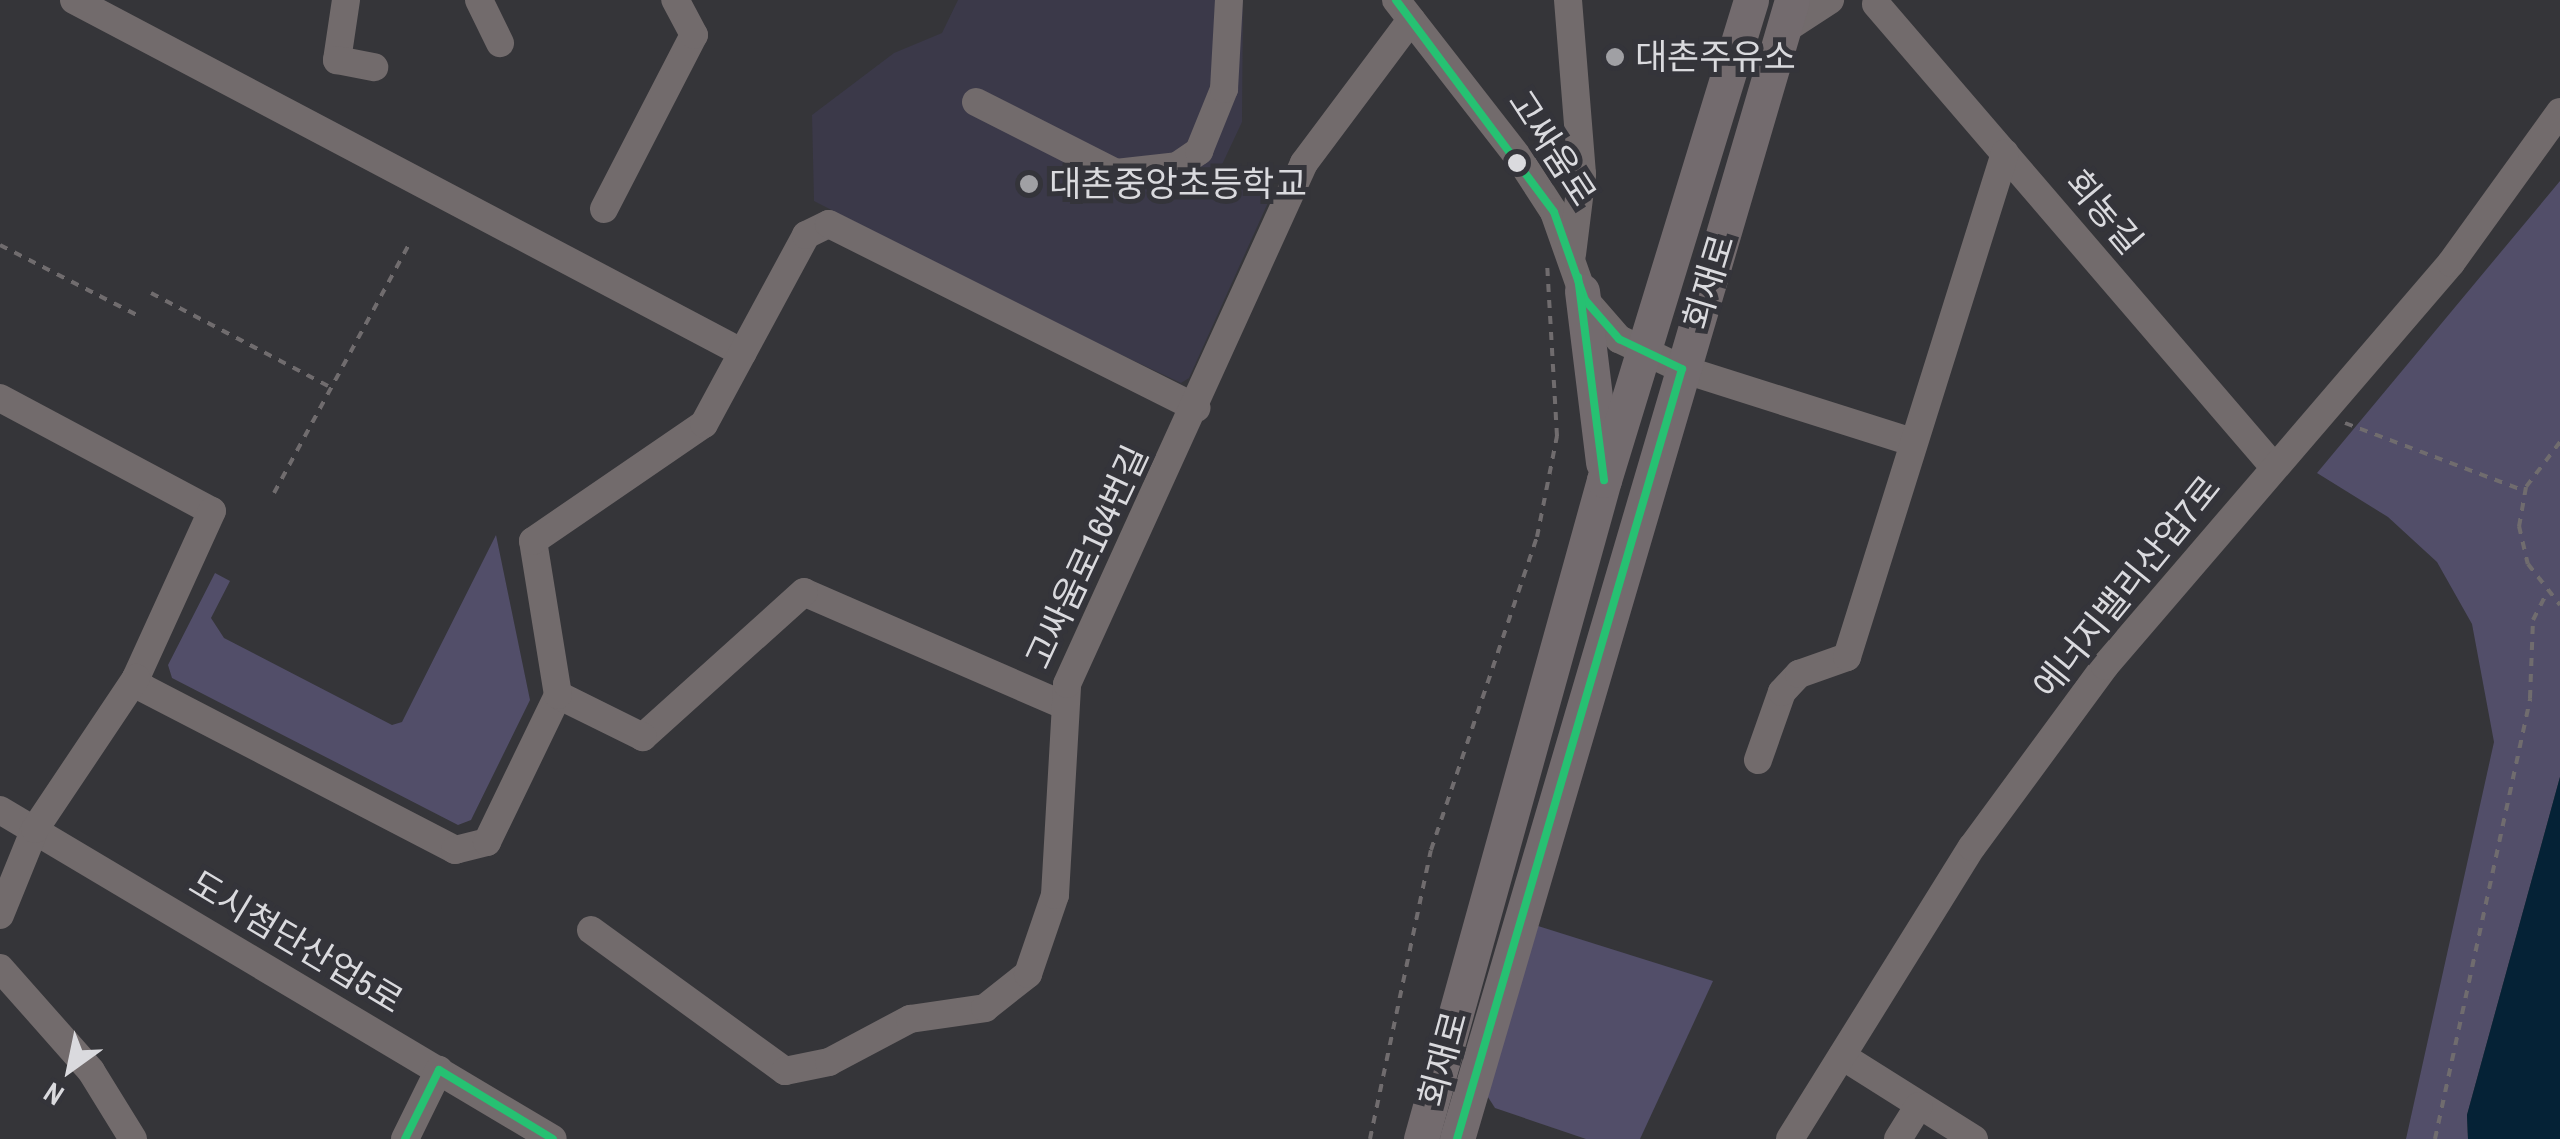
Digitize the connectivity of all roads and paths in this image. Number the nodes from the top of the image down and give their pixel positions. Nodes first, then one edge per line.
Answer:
1 (74, 0) edge
2 (346, 0) edge
3 (479, 0) edge
4 (675, 0) edge
5 (1228, 0) edge
6 (1568, 0) edge
7 (1751, 0) edge
8 (1830, 0) edge
9 (1872, 1) edge
10 (1403, 10) edge
11 (1788, 15) edge
12 (500, 43) dead end
13 (374, 67) dead end
14 (976, 102) dead end
15 (2560, 112) edge
16 (2005, 153) junction
17 (604, 208) dead end
18 (1554, 212) junction
19 (411, 242) dead end
20 (0, 246) edge
21 (1572, 255) junction
22 (1582, 291) junction
23 (150, 292) dead end
24 (137, 315) dead end
25 (1644, 351) junction
26 (743, 354) junction
27 (1682, 369) junction
28 (329, 386) junction
29 (0, 398) edge
30 (1197, 408) junction
31 (2322, 414) junction
32 (1912, 442) junction
33 (2560, 442) edge
34 (2274, 468) junction
35 (1604, 480) junction
36 (2525, 491) junction
37 (274, 493) dead end
38 (2547, 594) junction
39 (2560, 605) edge
40 (136, 678) junction
41 (558, 695) junction
42 (1061, 704) junction
43 (1758, 760) dead end
44 (0, 810) edge
45 (35, 829) junction
46 (0, 915) edge
47 (591, 930) dead end
48 (0, 968) edge
49 (1842, 1056) junction
50 (439, 1070) junction
51 (1919, 1106) junction
52 (133, 1139) edge
53 (405, 1139) edge
54 (553, 1139) edge
55 (1370, 1139) edge
56 (1421, 1139) edge
57 (1457, 1139) edge
58 (1790, 1139) edge
59 (1898, 1139) edge
60 (1974, 1139) edge
61 (2434, 1139) edge

1 - 26 street
2 - 13 street
3 - 12 street
4 - 17 street
5 - 14 street
6 - 21 street
7 - 25 main road, 회재로
8 - 11 street
9 - 16 street, 회농길
10 - 18 street, 고싸움로
10 - 30 street, 고싸움로164번길
11 - 27 main road, 회재로
15 - 31 street, 에너지밸리산업7로
16 - 32 street
16 - 34 street, 회농길
18 - 21 street, 고싸움로
18 - 55 path
19 - 28 path
20 - 24 path
21 - 22 street, 고싸움로
22 - 25 street, 고싸움로
22 - 35 main road
23 - 28 path
25 - 27 street, 고싸움로
25 - 35 main road, 회재로
26 - 30 street
26 - 41 street
27 - 32 street, 고싸움로
27 - 57 main road, 회재로
28 - 37 path
29 - 40 street
30 - 42 street, 고싸움로164번길
31 - 34 street, 에너지밸리산업7로
31 - 36 path
32 - 43 street
33 - 36 path
34 - 49 street, 에너지밸리산업7로
35 - 56 main road, 회재로
36 - 38 path
38 - 39 path
38 - 61 path
40 - 41 street
40 - 45 street
41 - 42 street
42 - 47 street, 고싸움로164번길
44 - 45 street, 도시첨단산업5로
45 - 46 street
45 - 50 street, 도시첨단산업5로
48 - 52 street
49 - 51 street
49 - 58 street, 에너지밸리산업7로
50 - 53 street
50 - 54 street, 도시첨단산업5로
51 - 59 street
51 - 60 street

